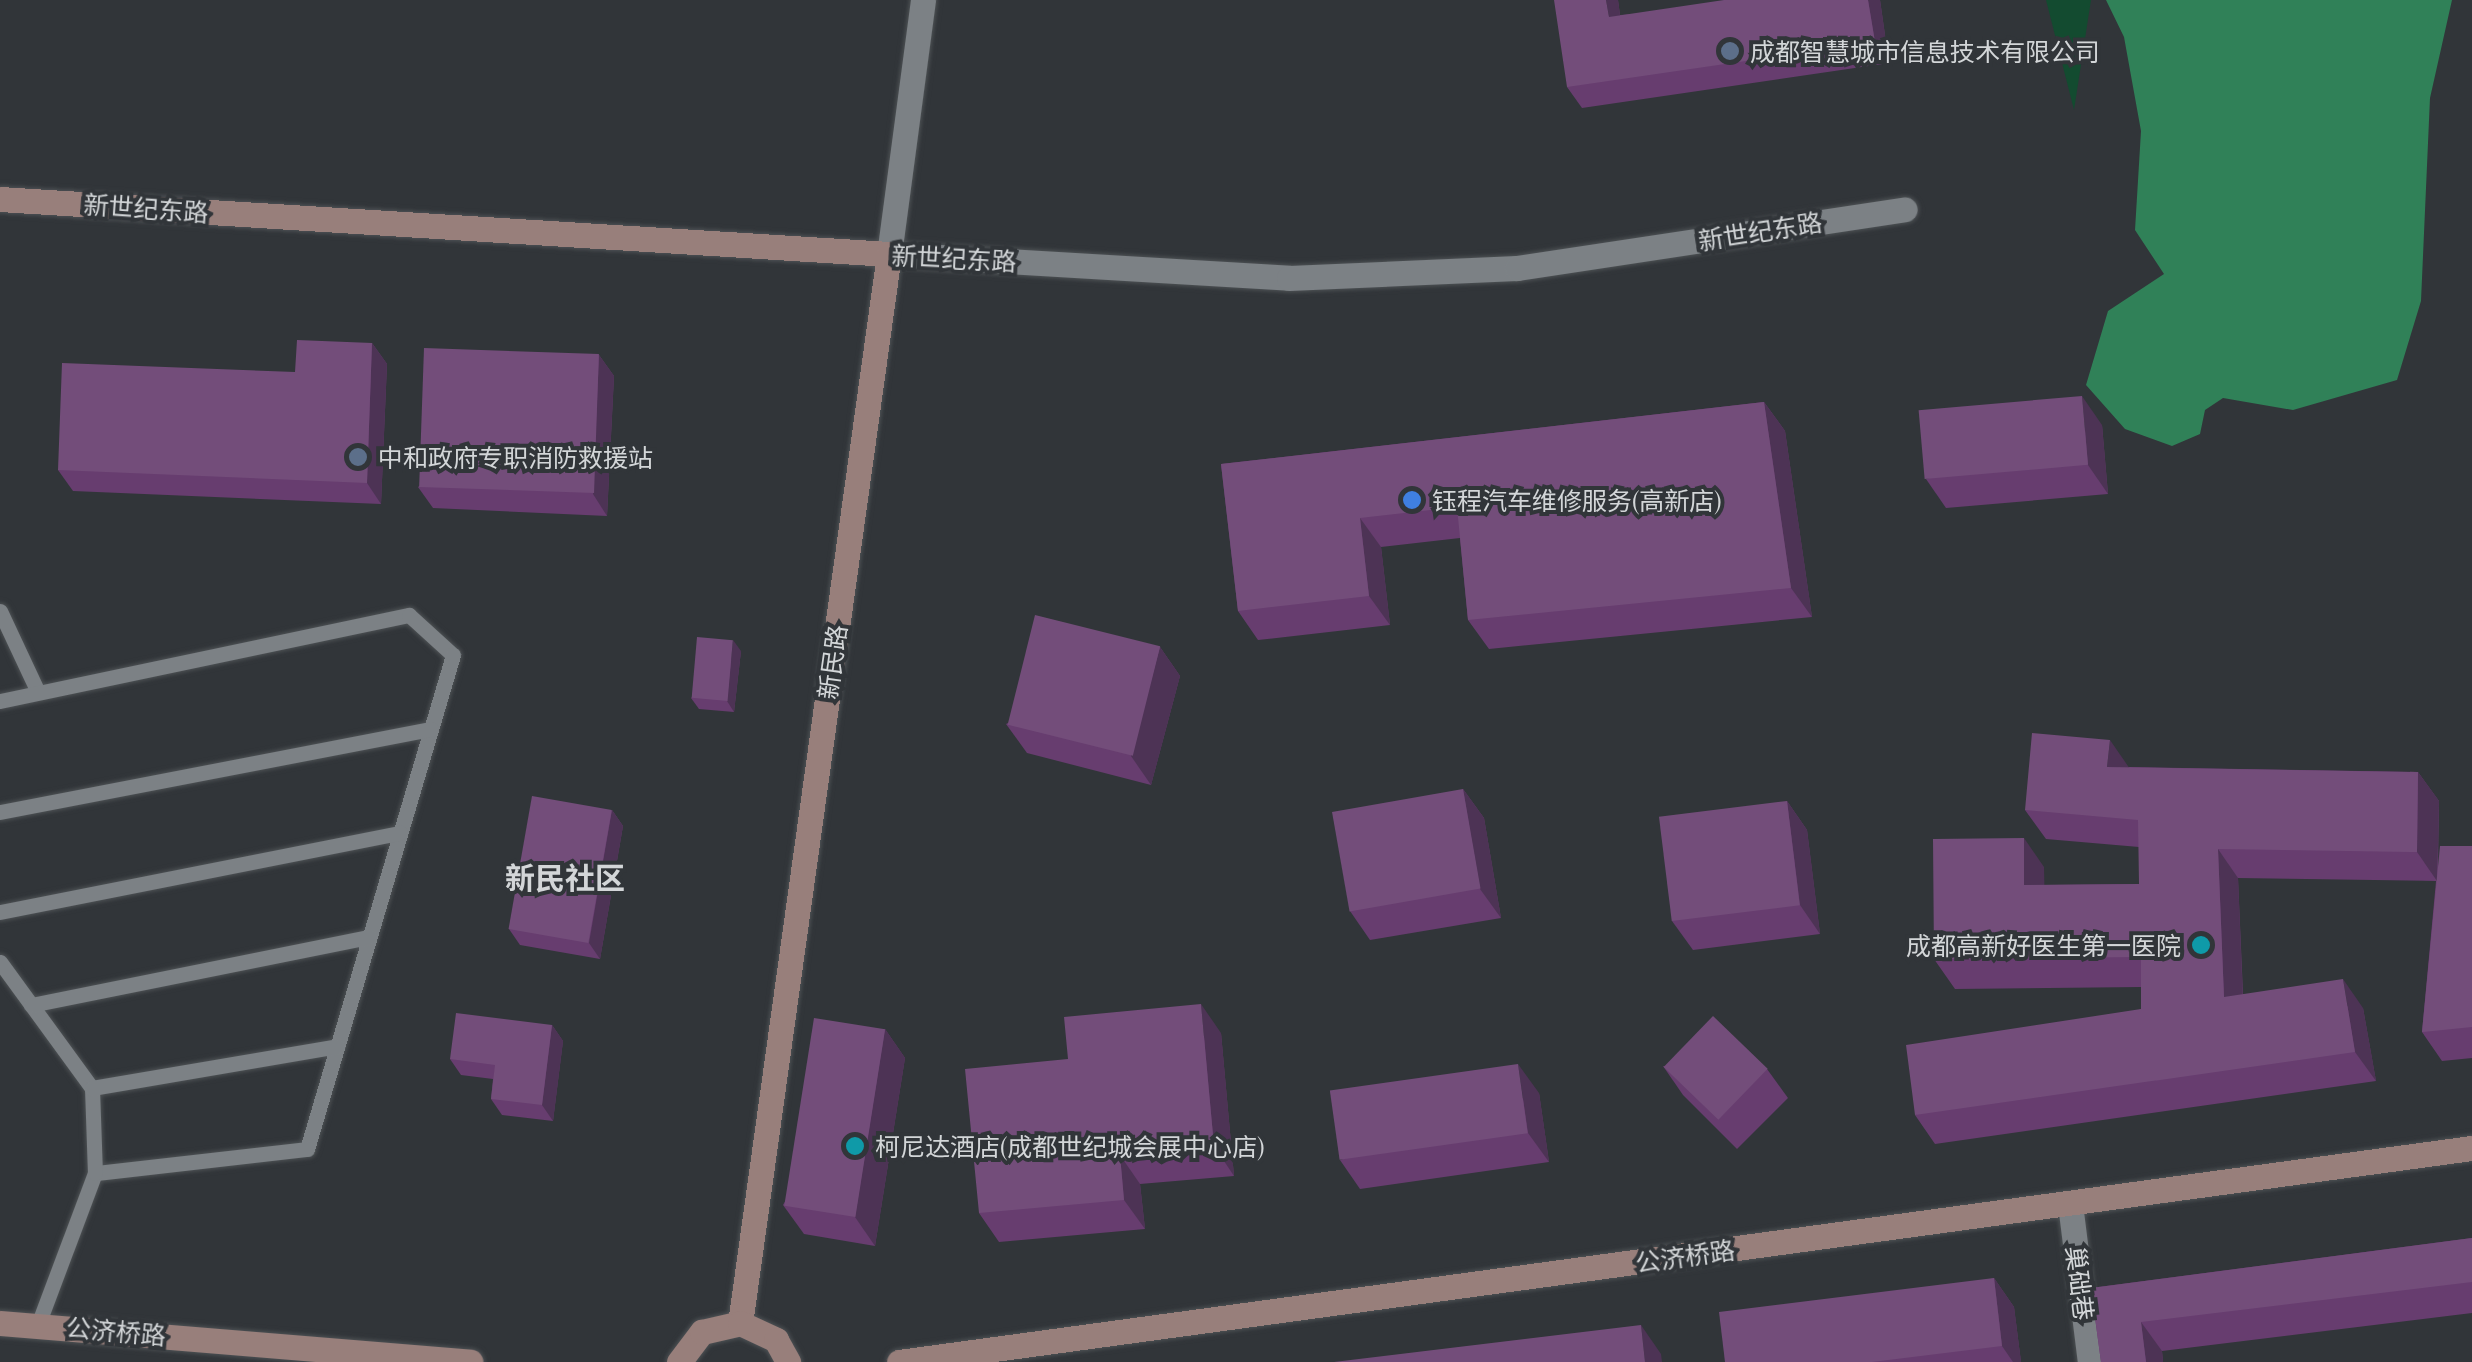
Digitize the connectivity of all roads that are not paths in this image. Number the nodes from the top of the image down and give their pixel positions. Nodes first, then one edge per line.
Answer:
1 (923, 0) edge
2 (0, 199) edge
3 (1905, 209) dead end
4 (889, 254) junction
5 (0, 612) edge
6 (38, 692) junction
7 (0, 701) edge
8 (431, 729) junction
9 (0, 812) edge
10 (400, 833) junction
11 (0, 912) edge
12 (370, 937) junction
13 (0, 962) edge
14 (31, 1005) junction
15 (337, 1046) junction
16 (92, 1088) junction
17 (2472, 1148) edge
18 (95, 1173) junction
19 (2070, 1204) junction
20 (0, 1323) edge
21 (740, 1323) junction
22 (38, 1325) junction
23 (470, 1362) edge
24 (678, 1362) edge
25 (788, 1362) edge
26 (898, 1362) edge
27 (2090, 1362) edge

1 - 4 street, 新民路
2 - 4 main road, 新世纪东路
3 - 4 street, 新世纪东路
4 - 21 main road, 新民路
5 - 6 lane
6 - 7 lane
6 - 8 lane
8 - 9 lane
8 - 10 lane
10 - 11 lane
10 - 12 lane
12 - 14 lane
12 - 15 lane
13 - 14 lane
14 - 16 lane
15 - 16 lane
15 - 18 lane
16 - 18 lane
17 - 19 main road, 公济桥路
18 - 22 lane
19 - 26 main road, 公济桥路
19 - 27 street, 巢础巷
20 - 22 main road, 公济桥路
21 - 24 main road
21 - 25 main road
22 - 23 main road, 公济桥路

